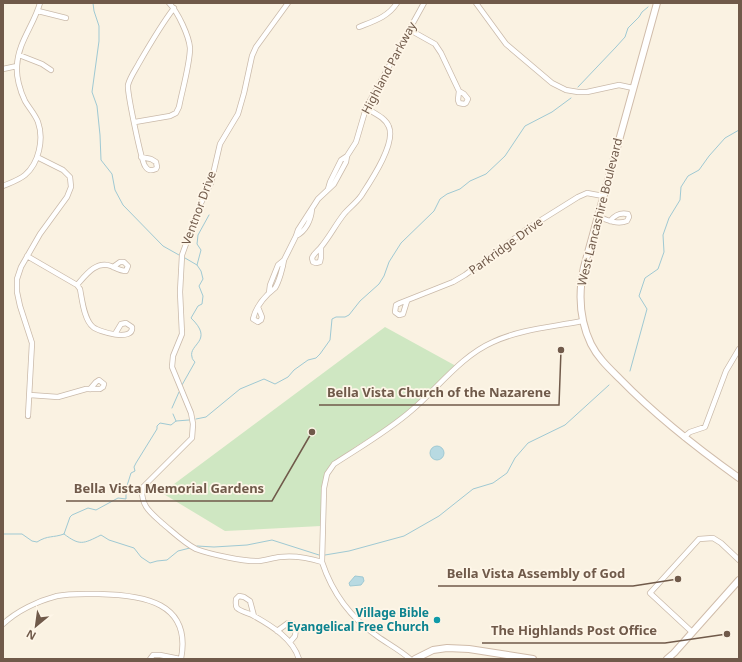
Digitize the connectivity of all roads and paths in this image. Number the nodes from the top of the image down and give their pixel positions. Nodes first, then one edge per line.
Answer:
1 (40, 3) edge
2 (169, 3) edge
3 (288, 3) edge
4 (397, 3) edge
5 (424, 3) edge
6 (476, 3) edge
7 (657, 3) edge
8 (174, 8) junction
9 (38, 11) junction
10 (66, 18) dead end
11 (359, 27) dead end
12 (410, 30) junction
13 (19, 55) junction
14 (17, 66) junction
15 (3, 69) edge
16 (51, 70) dead end
17 (633, 88) junction
18 (459, 91) dead end
19 (366, 108) junction
20 (135, 122) junction
21 (37, 157) junction
22 (142, 157) dead end
23 (3, 186) edge
24 (603, 196) junction
25 (598, 216) junction
26 (610, 221) dead end
27 (321, 248) dead end
28 (27, 256) junction
29 (113, 267) dead end
30 (77, 285) junction
31 (407, 301) dead end
32 (258, 307) dead end
33 (582, 321) junction
34 (115, 334) dead end
35 (739, 349) edge
36 (90, 389) dead end
37 (30, 395) junction
38 (28, 416) dead end
39 (684, 437) junction
40 (739, 478) edge
41 (739, 560) edge
42 (322, 562) junction
43 (739, 580) edge
44 (254, 616) junction
45 (3, 624) edge
46 (277, 632) junction
47 (692, 632) junction
48 (290, 642) junction
49 (150, 659) edge
50 (180, 659) edge
51 (298, 659) edge
52 (410, 659) edge
53 (415, 659) edge
54 (534, 659) edge
55 (667, 659) edge

1 - 9 street
2 - 8 street
3 - 42 street, Ventnor Drive
4 - 11 street
5 - 12 street, Highland Parkway
6 - 17 street
7 - 17 main road, West Lancashire Boulevard
8 - 20 street
8 - 20 street
9 - 10 street
9 - 13 street
12 - 18 street
12 - 19 street, Highland Parkway
13 - 14 street
13 - 16 street
14 - 15 street
14 - 21 street
17 - 24 main road, West Lancashire Boulevard
19 - 27 street
19 - 32 street, Highland Parkway
20 - 22 street
21 - 23 street
21 - 28 street
24 - 25 main road, West Lancashire Boulevard
24 - 31 street, Parkridge Drive
25 - 26 street
25 - 33 main road, West Lancashire Boulevard
28 - 30 street
28 - 37 street
29 - 30 street
30 - 34 street
33 - 39 main road, West Lancashire Boulevard
33 - 42 street
35 - 39 street
36 - 37 street
37 - 38 street
39 - 40 main road, West Lancashire Boulevard
41 - 47 street
42 - 52 street
43 - 47 main road
44 - 44 street
44 - 46 street
45 - 50 street
46 - 48 street
46 - 48 street
47 - 55 main road
48 - 51 street
49 - 50 street
53 - 54 main road

